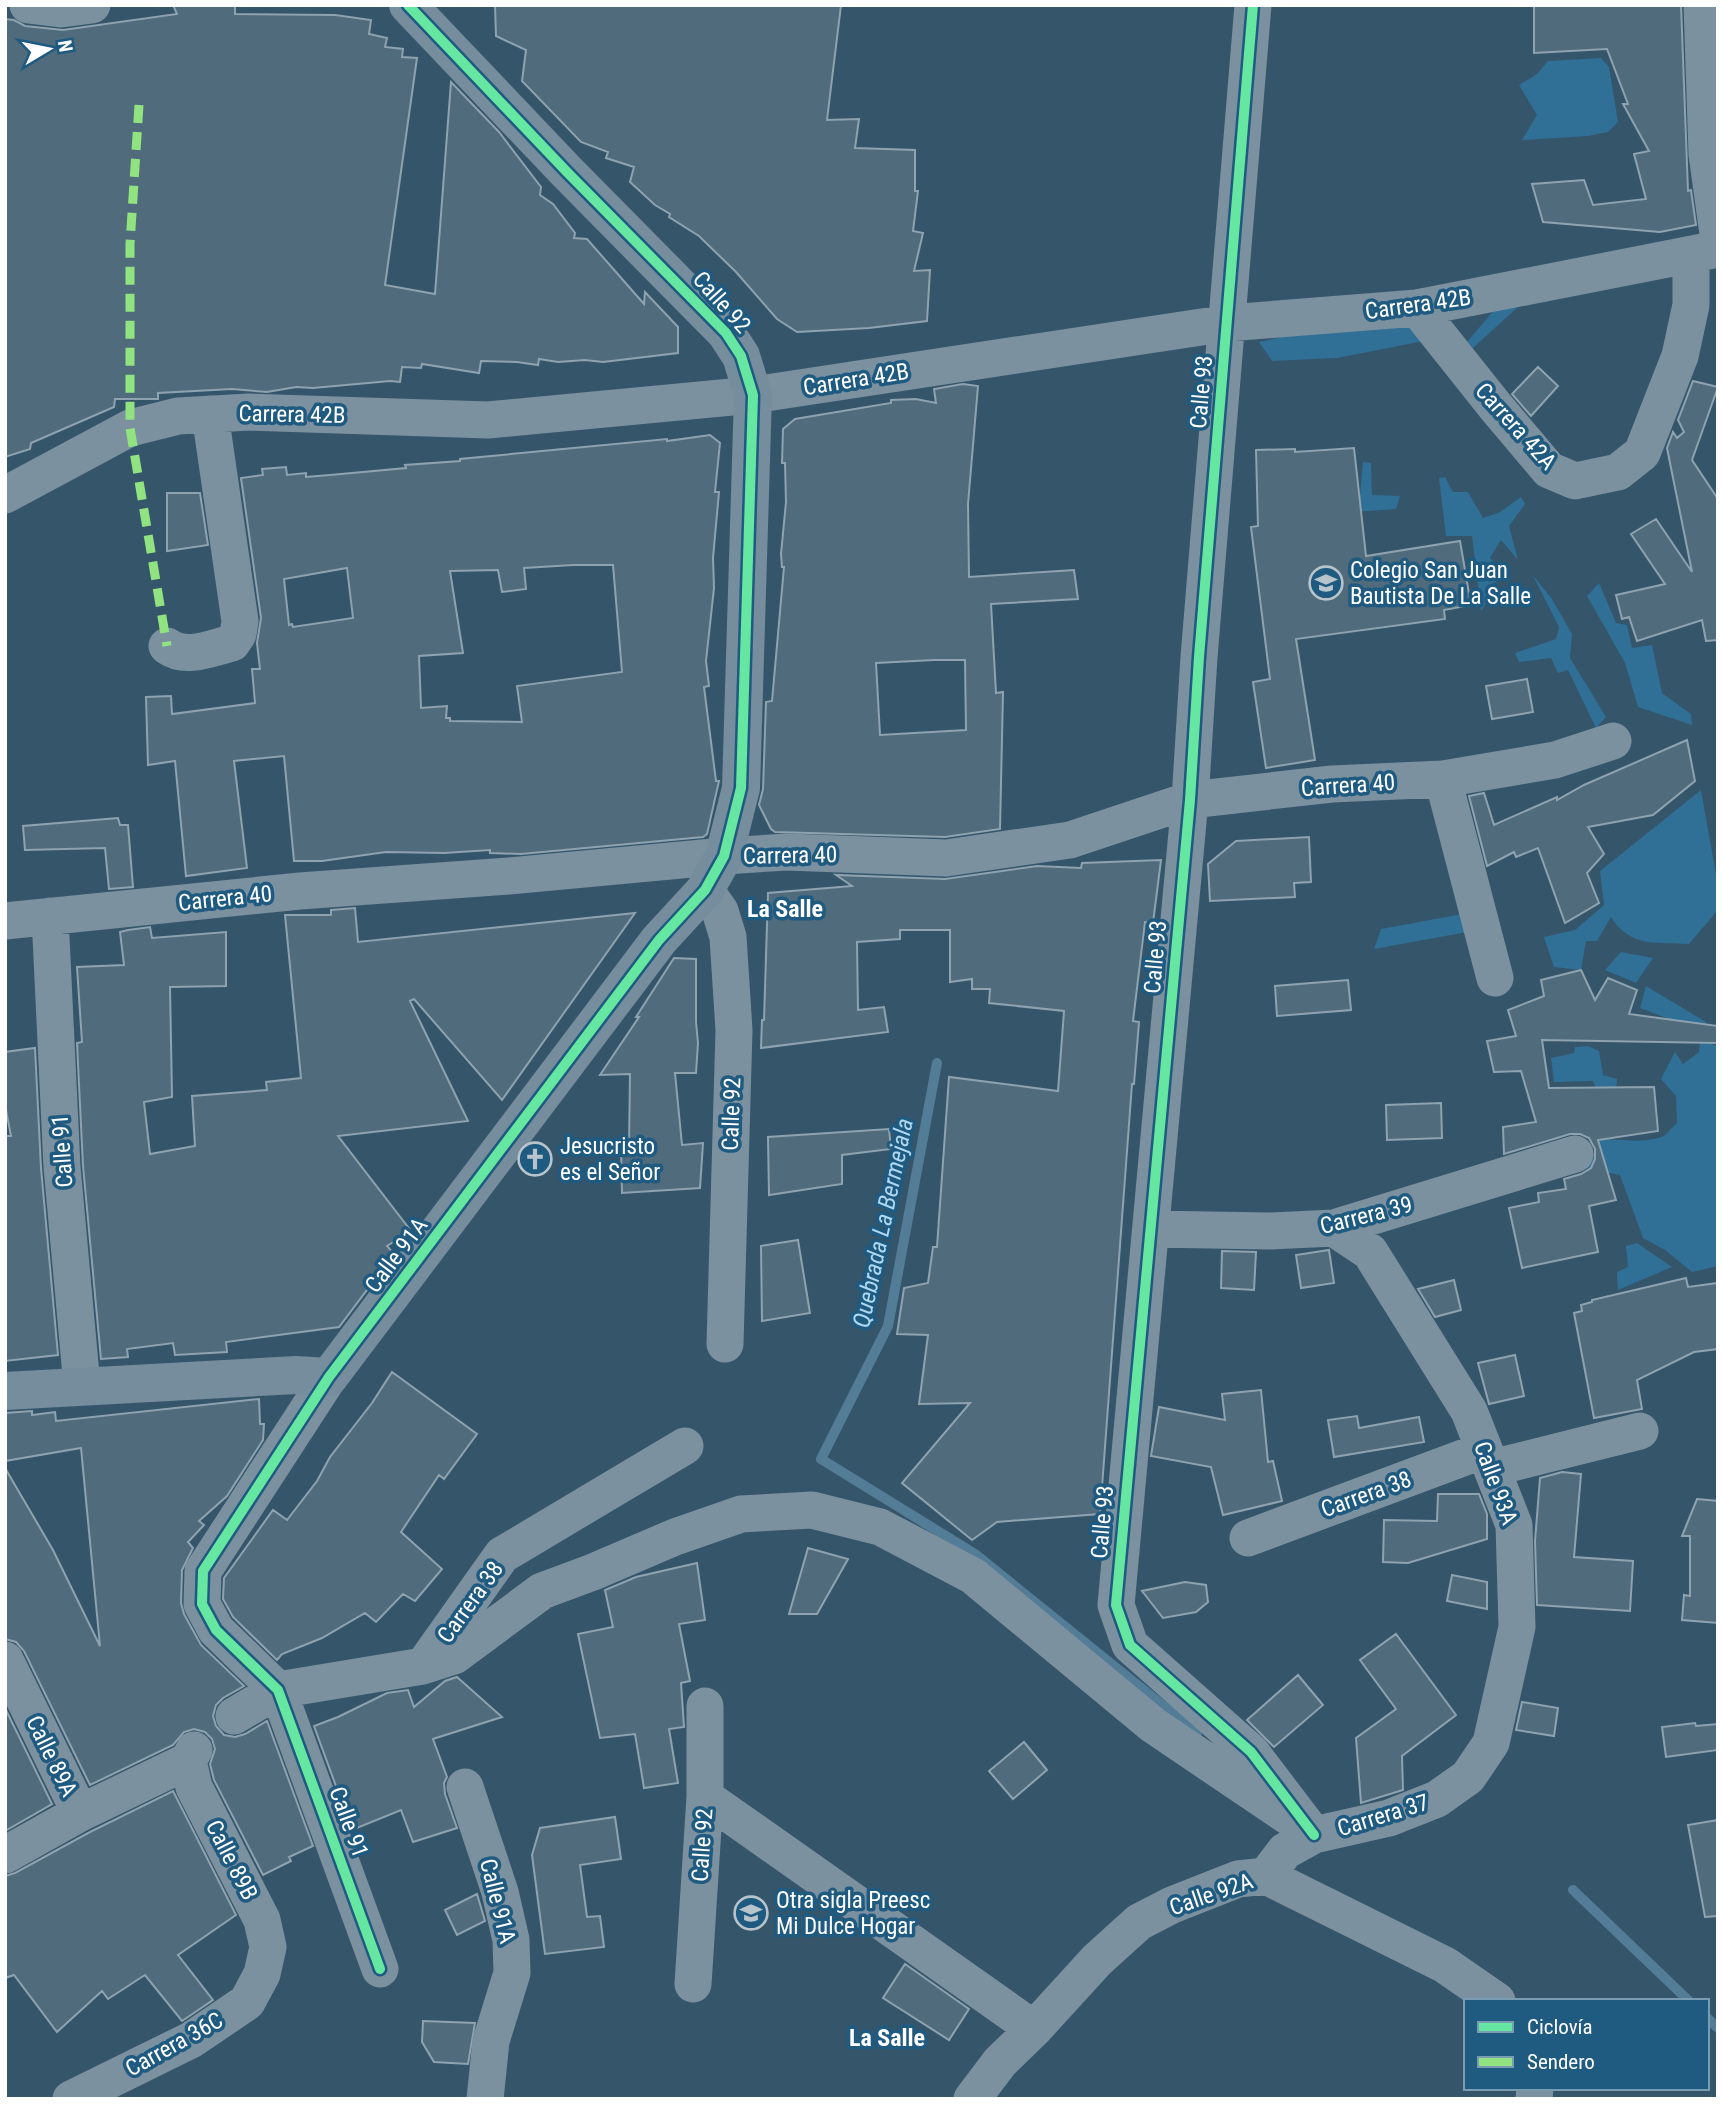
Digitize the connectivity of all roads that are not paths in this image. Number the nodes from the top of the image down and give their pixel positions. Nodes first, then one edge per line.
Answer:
1 (28, 5) edge
2 (92, 5) edge
3 (1253, 5) edge
4 (1702, 5) edge
5 (409, 6) edge
6 (1709, 246) edge
7 (1417, 308) junction
8 (1228, 323) junction
9 (753, 395) junction
10 (209, 414) junction
11 (5, 495) edge
12 (167, 646) dead end
13 (1613, 741) dead end
14 (1443, 779) junction
15 (1190, 800) junction
16 (724, 856) junction
17 (705, 890) junction
18 (6, 915) edge
19 (50, 916) junction
20 (1495, 978) dead end
21 (1575, 1154) dead end
22 (1334, 1228) junction
23 (1151, 1229) junction
24 (724, 1344) dead end
25 (329, 1377) junction
26 (82, 1386) junction
27 (5, 1391) edge
28 (1640, 1431) dead end
29 (685, 1446) dead end
30 (1488, 1459) junction
31 (1248, 1538) dead end
32 (5, 1660) edge
33 (423, 1666) junction
34 (278, 1690) junction
35 (705, 1706) dead end
36 (233, 1716) dead end
37 (1468, 1777) joint
38 (465, 1787) dead end
39 (705, 1797) junction
40 (80, 1813) junction
41 (1310, 1830) junction
42 (5, 1855) edge
43 (1266, 1876) junction
44 (380, 1969) dead end
45 (262, 1974) joint
46 (693, 1984) dead end
47 (1494, 1999) edge
48 (1034, 2029) junction
49 (71, 2099) edge
50 (485, 2099) edge
51 (972, 2099) edge

1 - 2 street
3 - 8 street, Calle 93
4 - 6 street, Carrera 42A
5 - 9 street, Calle 92
6 - 7 street, Carrera 42B
6 - 7 street, Carrera 42A
7 - 8 street, Carrera 42B
8 - 9 street, Carrera 42B
8 - 15 street, Calle 93
9 - 10 street, Carrera 42B
9 - 16 street, Calle 92
10 - 11 street, Carrera 42B
10 - 12 street
13 - 14 street, Carrera 40
14 - 15 street, Carrera 40
14 - 20 street
15 - 16 street, Carrera 40
15 - 23 street, Calle 93
16 - 17 street, Calle 91A
16 - 19 street, Carrera 40
17 - 24 street, Calle 92
17 - 25 street, Calle 91A
18 - 19 street, Carrera 40
19 - 26 street, Calle 91
21 - 22 street, Carrera 39
22 - 23 street, Carrera 39
22 - 30 street, Calle 93A
23 - 41 street, Calle 93
25 - 26 street
25 - 34 street, Calle 91A
26 - 27 street
28 - 30 street, Carrera 38
29 - 33 street, Carrera 38
30 - 31 street, Carrera 38
30 - 37 street, Calle 93A
32 - 40 street, Calle 89A
33 - 34 street, Carrera 38
33 - 41 street
34 - 36 street
34 - 44 street, Calle 91
35 - 39 street, Calle 92
37 - 41 street, Carrera 37
38 - 50 street, Calle 91A
39 - 46 street, Calle 92
39 - 48 street
40 - 42 street
40 - 45 street, Calle 89B
41 - 43 street, Carrera 37
43 - 47 street, Calle 92A
43 - 48 street, Calle 92A
45 - 49 street, Carrera 36C
48 - 51 street, Calle 92A

